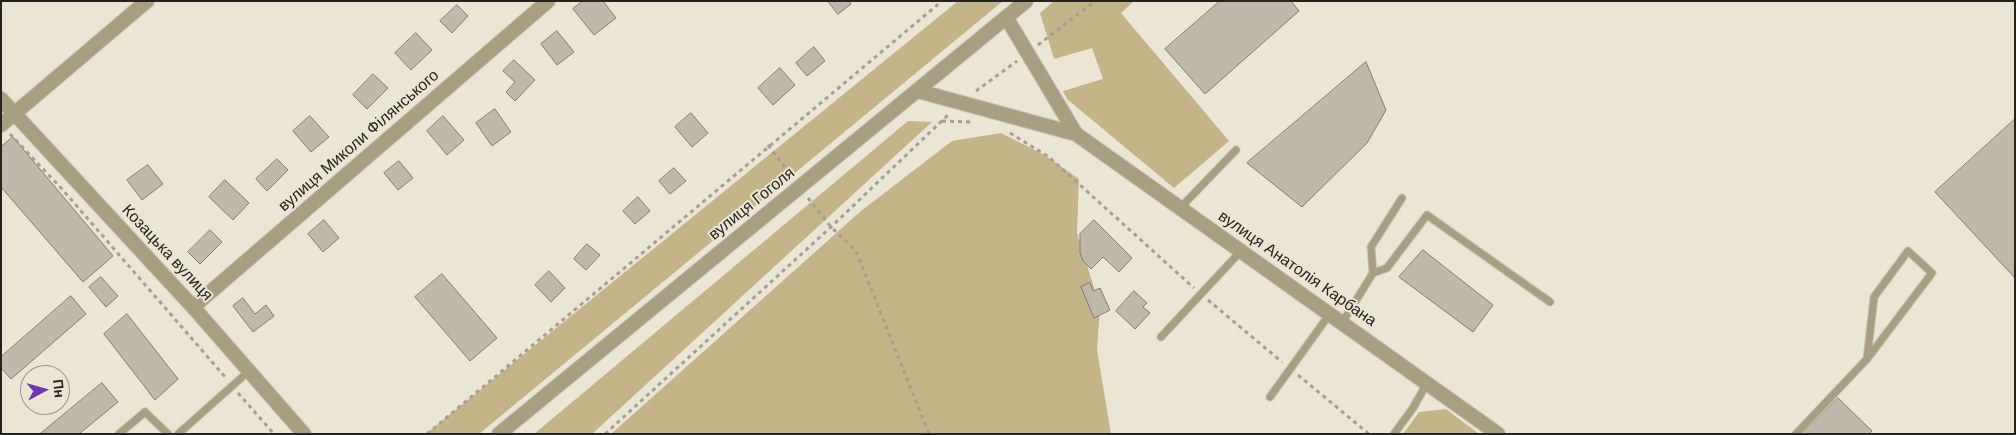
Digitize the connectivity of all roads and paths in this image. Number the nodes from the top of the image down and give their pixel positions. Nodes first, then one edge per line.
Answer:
1 (147, 1) edge
2 (548, 1) edge
3 (942, 1) edge
4 (1026, 1) edge
5 (1006, 17) junction
6 (918, 92) junction
7 (1, 99) edge
8 (15, 113) junction
9 (978, 122) dead end
10 (1, 124) edge
11 (1007, 131) dead end
12 (1076, 134) junction
13 (768, 145) junction
14 (1236, 150) dead end
15 (800, 187) junction
16 (1402, 198) dead end
17 (1181, 207) junction
18 (831, 228) junction
19 (1240, 252) junction
20 (1373, 273) junction
21 (1201, 294) junction
22 (1550, 302) dead end
23 (193, 307) junction
24 (1329, 315) junction
25 (1342, 323) junction
26 (1160, 337) dead end
27 (1867, 359) junction
28 (1291, 369) junction
29 (249, 371) junction
30 (1428, 382) junction
31 (232, 386) junction
32 (1270, 398) dead end
33 (119, 434) edge
34 (168, 434) edge
35 (178, 434) edge
36 (274, 434) edge
37 (304, 434) edge
38 (427, 434) edge
39 (499, 434) edge
40 (605, 434) edge
41 (929, 434) edge
42 (1369, 434) edge
43 (1394, 434) edge
44 (1498, 434) edge
45 (1796, 434) edge

1 - 8 street
2 - 23 street, вулиця Миколи Філянського
3 - 13 path
4 - 5 street, вулиця Гоголя
5 - 6 street, вулиця Гоголя
5 - 12 street
6 - 12 street
6 - 15 street, вулиця Гоголя
7 - 8 street, Козацька вулиця
8 - 10 street
8 - 23 street, Козацька вулиця
9 - 18 path
10 - 31 path
11 - 21 path
12 - 17 street, вулиця Анатолія Карбана
13 - 15 path
13 - 38 path
14 - 17 lane
15 - 18 path
15 - 39 street, вулиця Гоголя
16 - 20 lane
17 - 19 street, вулиця Анатолія Карбана
18 - 40 path
18 - 41 path
19 - 21 lane
19 - 24 street, вулиця Анатолія Карбана
20 - 22 lane
20 - 25 lane
21 - 26 lane
21 - 28 path
23 - 29 street, Козацька вулиця
24 - 25 street, вулиця Анатолія Карбана
24 - 28 lane
25 - 30 street, вулиця Анатолія Карбана
27 - 27 lane
27 - 45 lane
28 - 32 lane
28 - 42 path
29 - 31 lane
29 - 37 street, Козацька вулиця
30 - 43 lane
30 - 44 street, вулиця Анатолія Карбана
31 - 35 lane
31 - 36 path
33 - 34 lane

